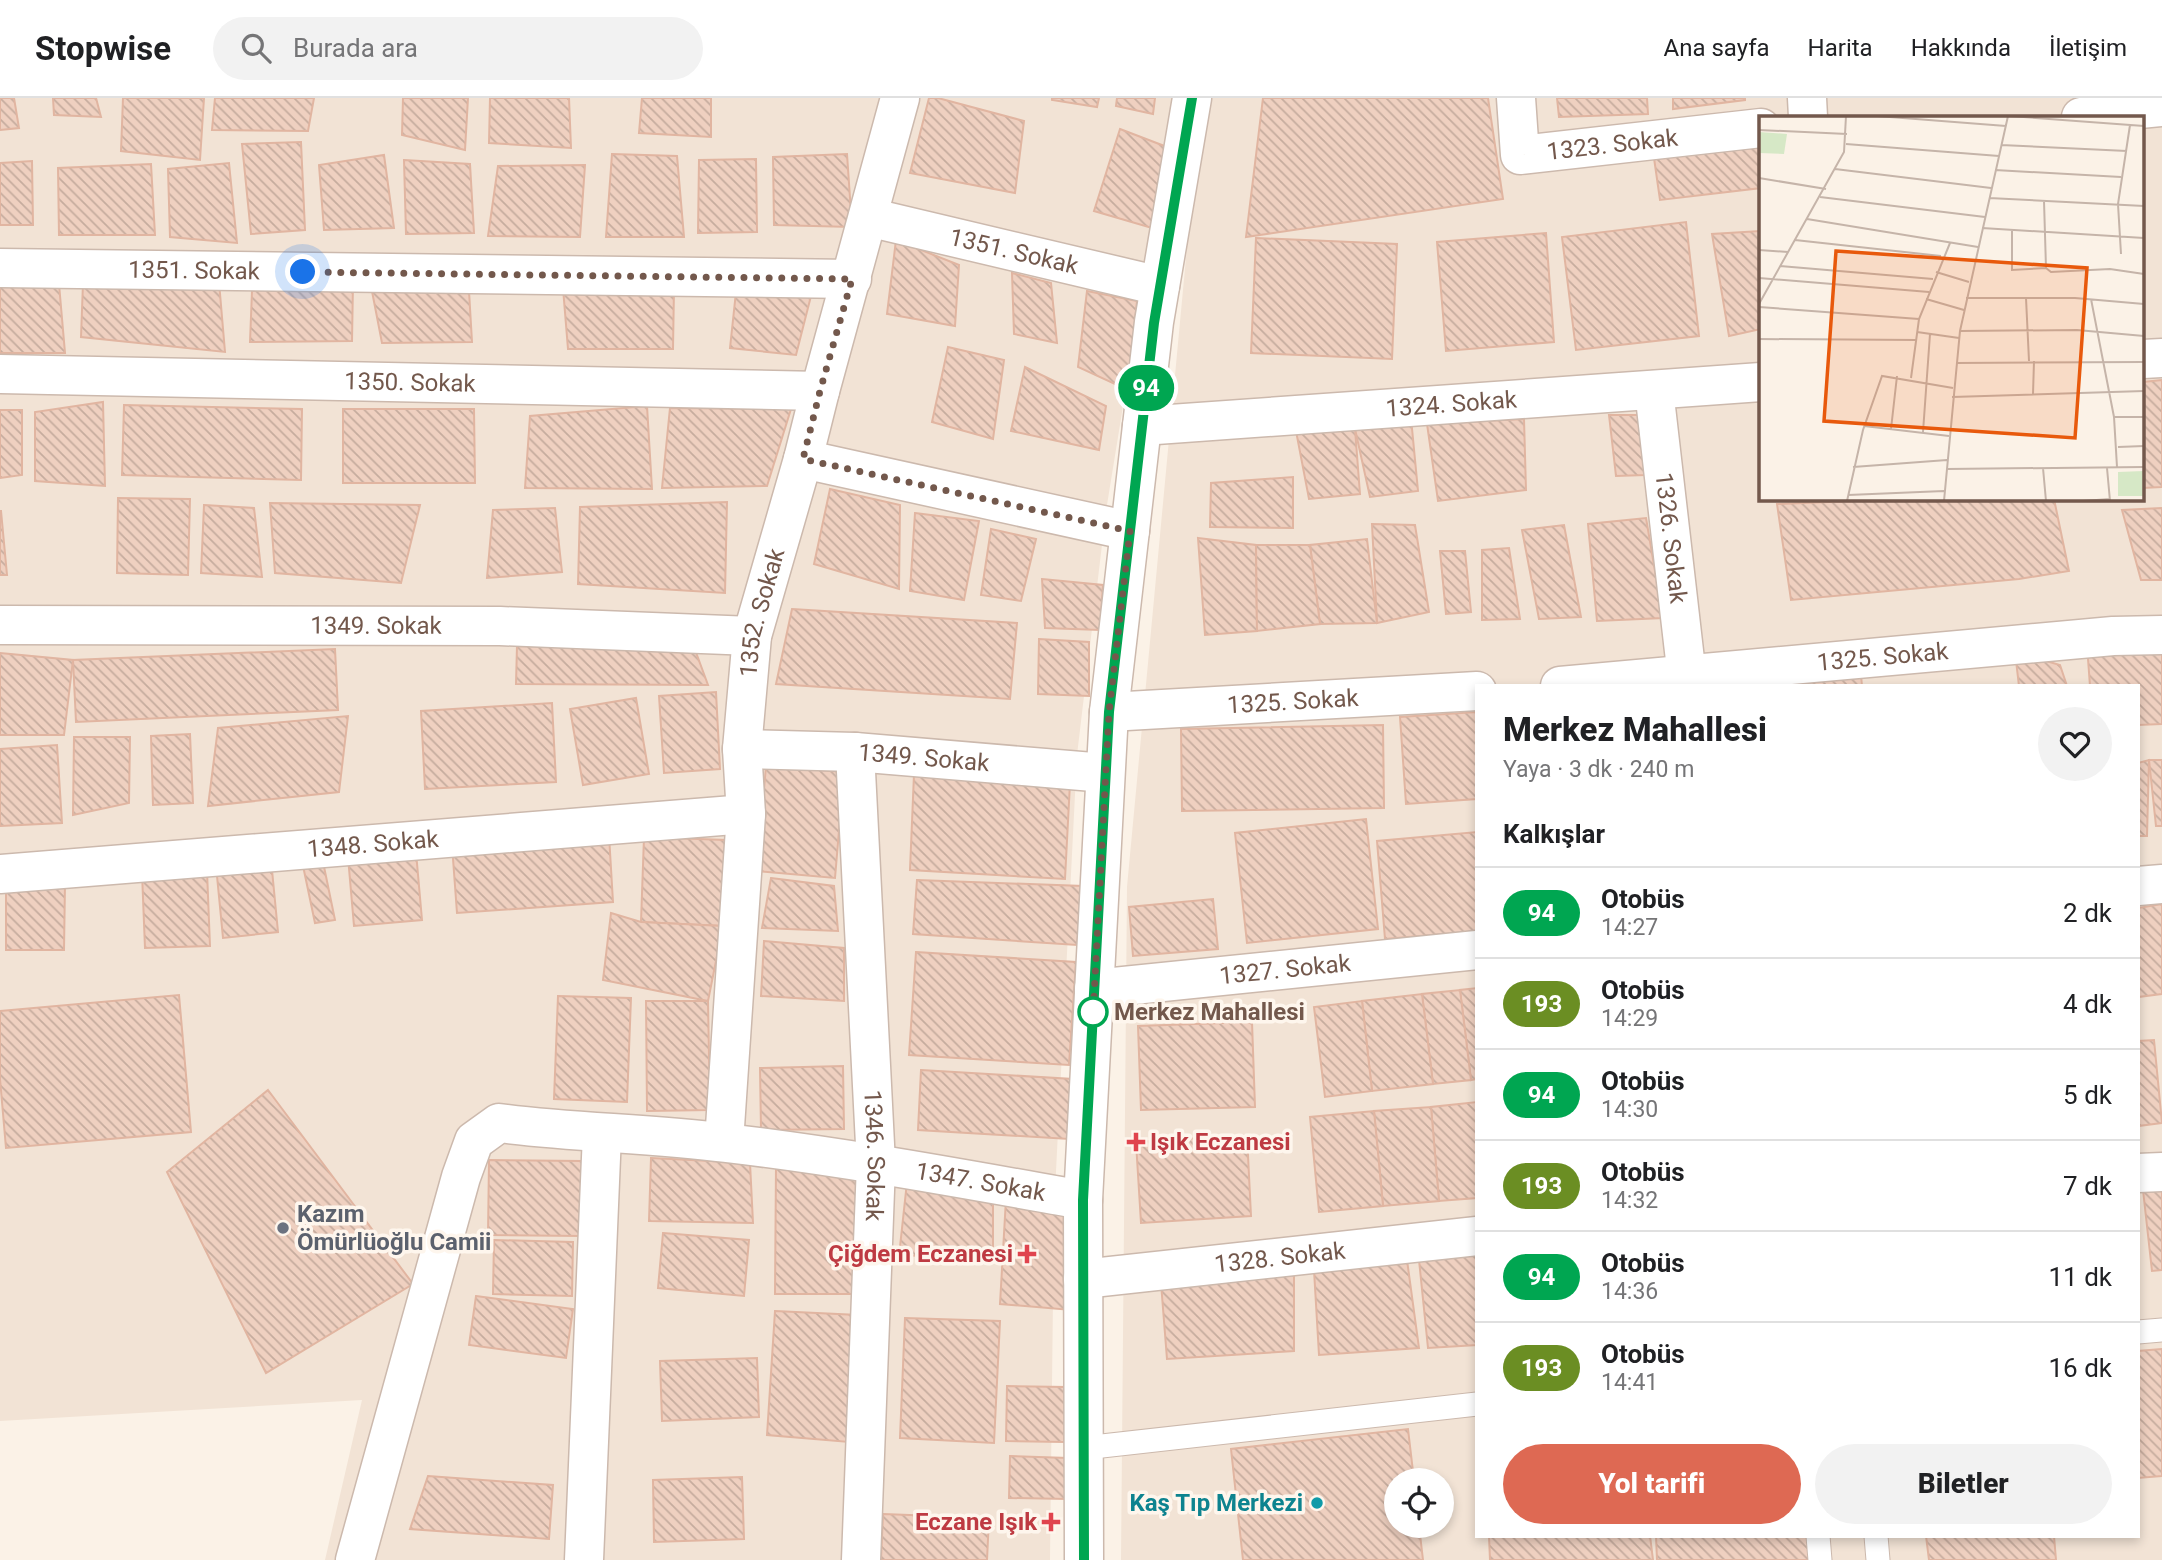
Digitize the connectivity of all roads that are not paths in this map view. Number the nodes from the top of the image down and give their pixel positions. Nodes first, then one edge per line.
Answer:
1 (900, 98) edge
2 (1192, 98) edge
3 (1516, 98) edge
4 (1807, 98) edge
5 (2162, 107) edge
6 (1808, 116) edge
7 (2087, 116) edge
8 (1759, 128) edge
9 (868, 217) junction
10 (0, 268) edge
11 (852, 279) junction
12 (1160, 286) junction
13 (2162, 358) edge
14 (2144, 359) edge
15 (0, 374) edge
16 (1759, 382) edge
17 (1654, 390) junction
18 (820, 391) junction
19 (1142, 426) junction
20 (803, 459) junction
21 (1130, 531) junction
22 (0, 625) edge
23 (2162, 635) edge
24 (752, 636) junction
25 (1687, 681) edge
26 (1611, 684) edge
27 (1475, 691) edge
28 (1109, 712) junction
29 (742, 749) junction
30 (855, 752) junction
31 (1105, 772) junction
32 (746, 814) junction
33 (0, 874) edge
34 (2162, 884) edge
35 (2140, 886) edge
36 (1475, 950) edge
37 (1094, 989) junction
38 (602, 1134) junction
39 (724, 1142) junction
40 (876, 1164) junction
41 (2162, 1172) edge
42 (2140, 1173) edge
43 (1083, 1200) junction
44 (1475, 1236) edge
45 (1083, 1279) junction
46 (2162, 1330) edge
47 (2140, 1332) edge
48 (1475, 1404) edge
49 (1084, 1448) junction
50 (1818, 1538) edge
51 (1876, 1538) edge
52 (355, 1560) edge
53 (584, 1560) edge
54 (861, 1560) edge
55 (1084, 1560) edge
56 (1820, 1560) edge
57 (1878, 1560) edge

1 - 9 street, 1352. Sokak
2 - 12 street
3 - 8 street, 1323. Sokak
4 - 6 street
5 - 7 street
9 - 11 street, 1352. Sokak
9 - 12 street, 1351. Sokak
10 - 11 street, 1351. Sokak
11 - 18 street, 1352. Sokak
12 - 19 street
13 - 14 street
15 - 18 street, 1350. Sokak
16 - 17 street, 1324. Sokak
17 - 19 street, 1324. Sokak
17 - 25 street, 1326. Sokak
18 - 20 street, 1352. Sokak
19 - 21 street
20 - 21 street
20 - 24 street, 1352. Sokak
21 - 28 street
22 - 24 street, 1349. Sokak
23 - 25 street, 1325. Sokak
24 - 29 street, 1352. Sokak
25 - 26 street, 1325. Sokak
27 - 28 street, 1325. Sokak
28 - 31 street
29 - 30 street, 1349. Sokak
29 - 32 street, 1352. Sokak
30 - 31 street, 1349. Sokak
30 - 40 street, 1346. Sokak
31 - 37 street
32 - 33 street, 1348. Sokak
32 - 39 street, 1352. Sokak
34 - 35 street
36 - 37 street, 1327. Sokak
37 - 43 street
38 - 39 street, 1347. Sokak
38 - 52 street, 1347. Sokak
38 - 53 street
39 - 40 street, 1347. Sokak
40 - 43 street, 1347. Sokak
40 - 54 street, 1346. Sokak
41 - 42 street
43 - 45 street
44 - 45 street, 1328. Sokak
45 - 49 street
46 - 47 lane
48 - 49 lane
49 - 55 street
50 - 56 lane
51 - 57 lane

